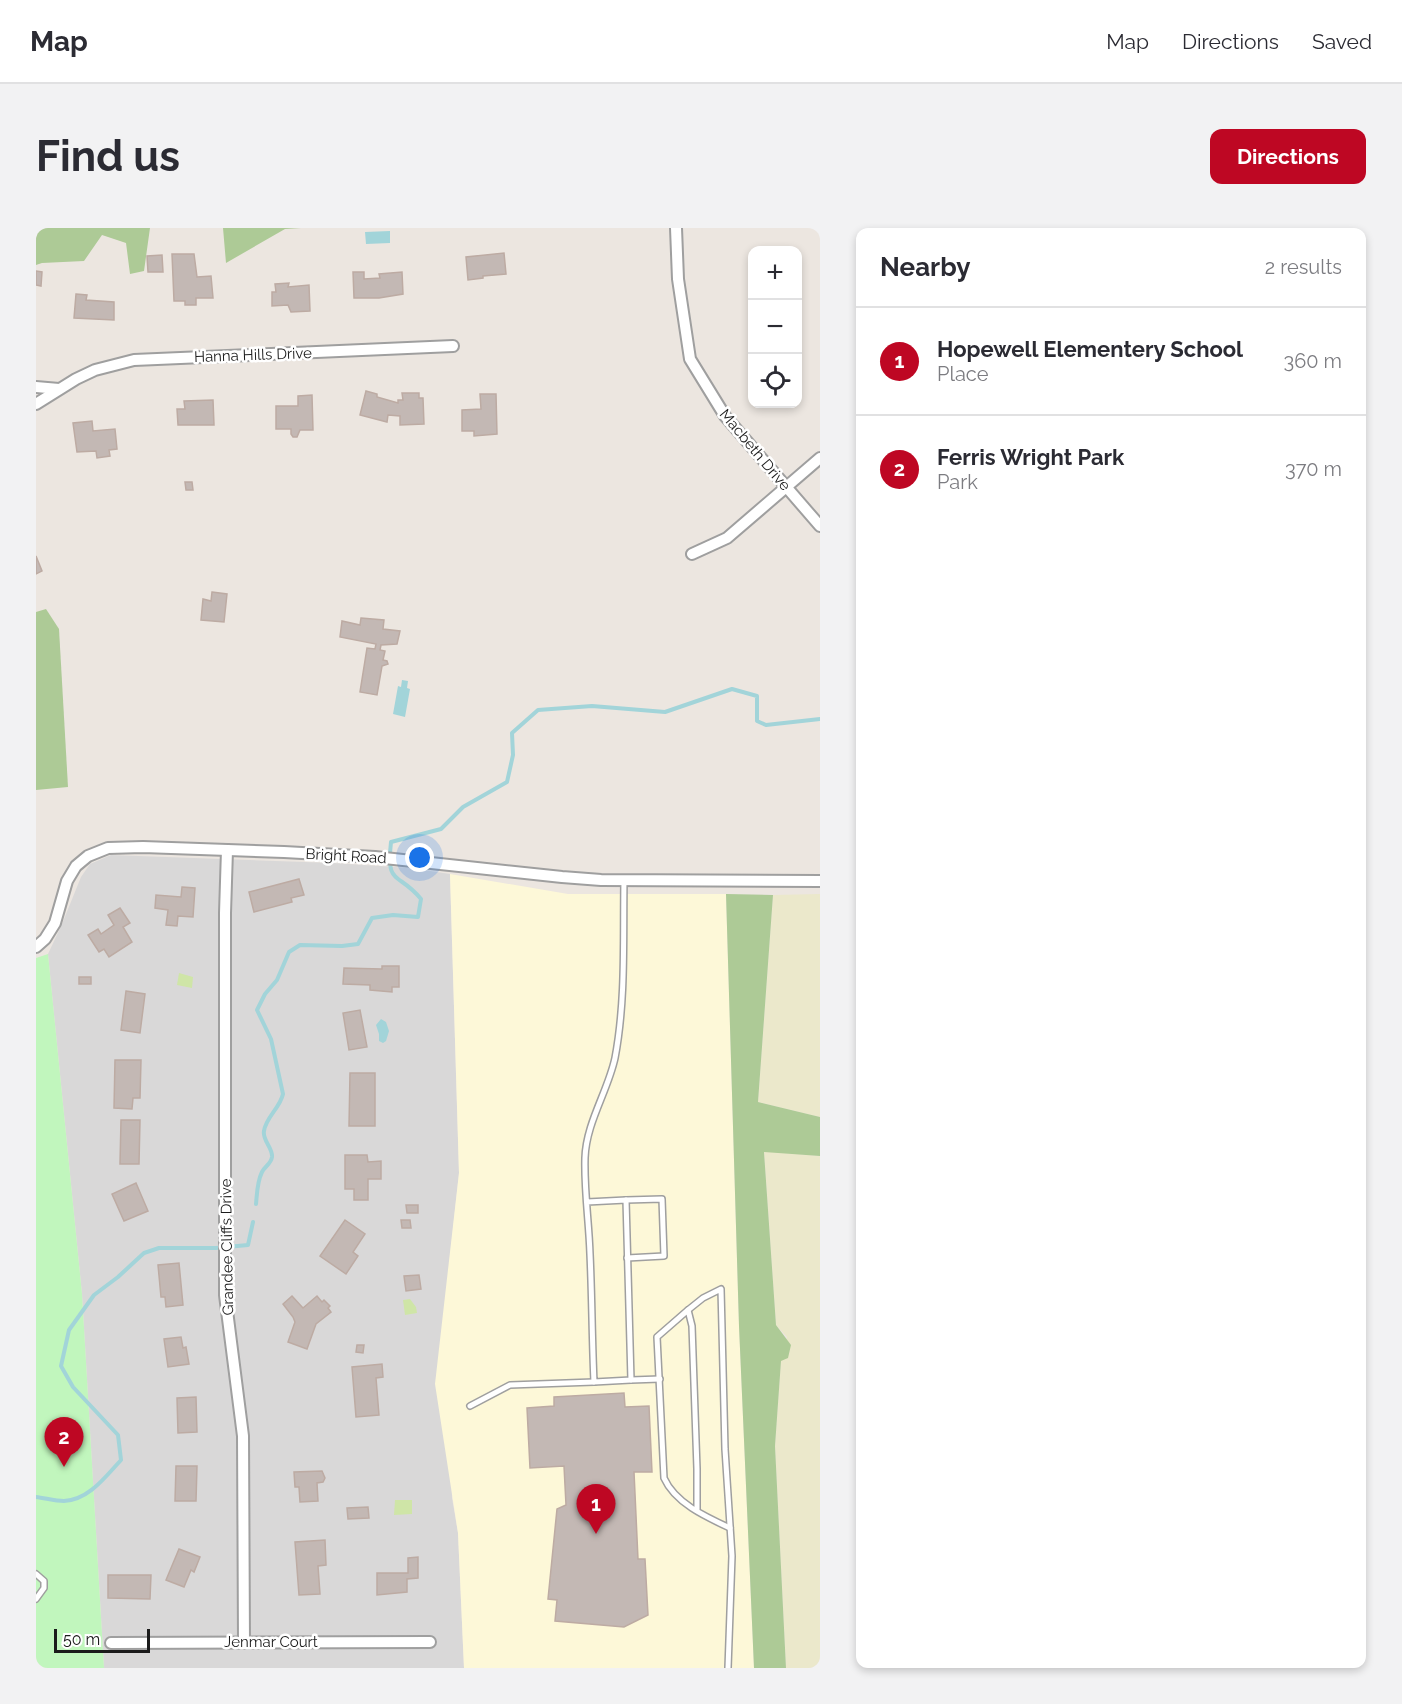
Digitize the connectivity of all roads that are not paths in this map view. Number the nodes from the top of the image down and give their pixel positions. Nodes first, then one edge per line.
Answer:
1 (676, 228) edge
2 (453, 346) dead end
3 (36, 387) edge
4 (60, 389) junction
5 (36, 404) edge
6 (820, 458) edge
7 (786, 488) junction
8 (820, 526) edge
9 (692, 554) dead end
10 (227, 850) junction
11 (624, 880) junction
12 (820, 881) edge
13 (36, 947) edge
14 (626, 1200) junction
15 (587, 1202) junction
16 (627, 1258) junction
17 (688, 1310) junction
18 (660, 1379) junction
19 (631, 1380) junction
20 (594, 1382) junction
21 (470, 1406) dead end
22 (697, 1511) junction
23 (730, 1528) junction
24 (36, 1574) edge
25 (36, 1599) edge
26 (244, 1642) junction
27 (430, 1642) dead end
28 (111, 1643) dead end
29 (728, 1668) edge

1 - 7 street, Macbeth Drive
2 - 4 street, Hanna Hills Drive
3 - 4 street
4 - 5 street, Hanna Hills Drive
6 - 7 street
7 - 8 street, Macbeth Drive
7 - 9 street
10 - 11 street, Bright Road
10 - 13 street, Bright Road
10 - 26 street, Grandee Cliffs Drive
11 - 12 street, Bright Road
11 - 15 lane
14 - 15 lane
14 - 16 lane
14 - 16 lane
15 - 20 lane
16 - 19 lane
17 - 18 lane
17 - 22 lane
17 - 23 lane
18 - 19 lane
18 - 22 lane
19 - 20 lane
20 - 21 lane
22 - 23 lane
23 - 29 lane
24 - 25 lane
26 - 27 street, Jenmar Court
26 - 28 street, Jenmar Court

